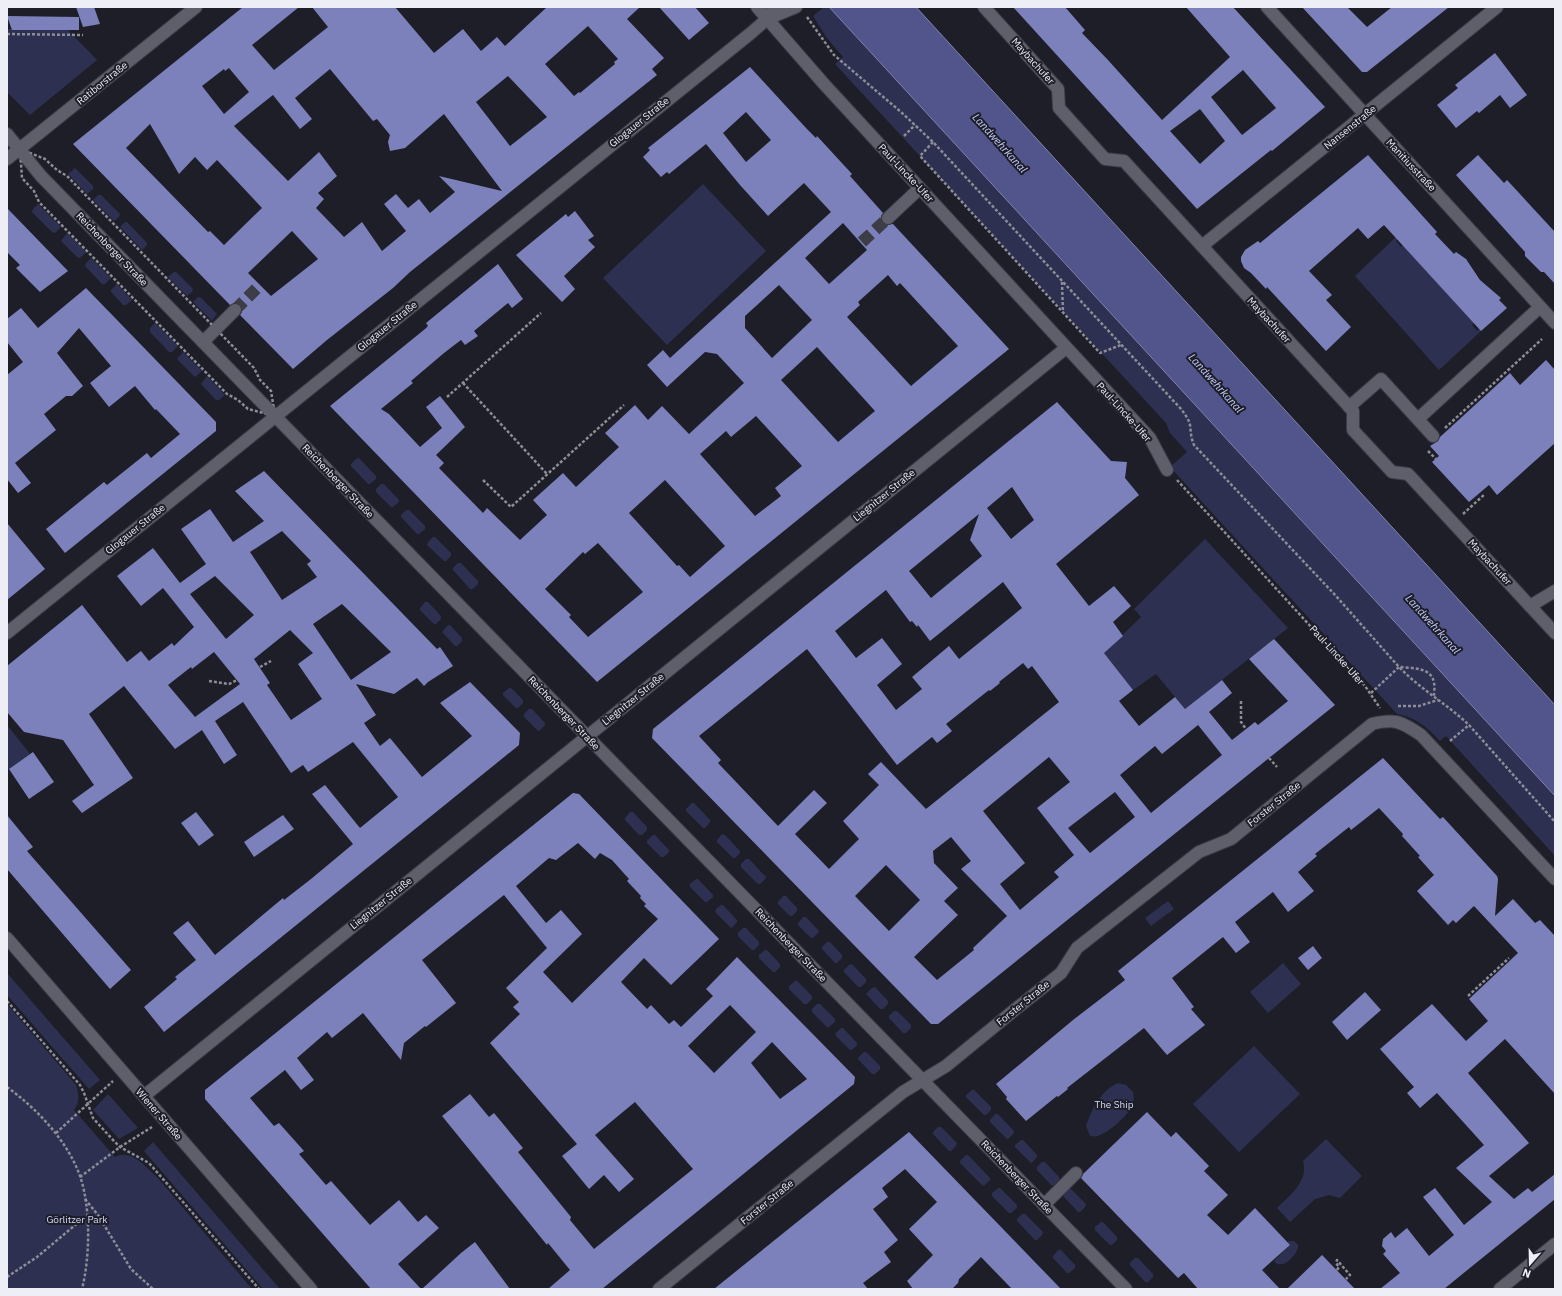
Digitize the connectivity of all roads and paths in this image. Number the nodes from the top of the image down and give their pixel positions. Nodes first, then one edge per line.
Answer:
1 (196, 7) edge
2 (757, 7) edge
3 (775, 7) edge
4 (796, 7) edge
5 (984, 7) edge
6 (1267, 7) edge
7 (1497, 7) edge
8 (807, 16) dead end
9 (767, 19) junction
10 (7, 34) edge
11 (83, 35) dead end
12 (1364, 115) junction
13 (915, 125) junction
14 (7, 134) edge
15 (904, 136) dead end
16 (932, 142) junction
17 (20, 149) junction
18 (7, 159) edge
19 (51, 166) dead end
20 (30, 186) dead end
21 (920, 188) junction
22 (888, 218) tunnel mouth
23 (1202, 246) junction
24 (1062, 282) junction
25 (1540, 307) junction
26 (235, 310) tunnel mouth
27 (541, 313) dead end
28 (1063, 313) junction
29 (1555, 323) edge
30 (216, 329) junction
31 (1542, 340) dead end
32 (203, 342) junction
33 (1121, 345) junction
34 (1066, 348) junction
35 (463, 382) junction
36 (264, 383) dead end
37 (447, 397) dead end
38 (242, 404) dead end
39 (624, 405) dead end
40 (1349, 408) junction
41 (275, 416) junction
42 (1418, 419) junction
43 (1437, 434) joint
44 (1424, 447) dead end
45 (1436, 459) dead end
46 (1168, 470) joint
47 (547, 474) junction
48 (483, 480) dead end
49 (1485, 494) dead end
50 (1472, 500) dead end
51 (1475, 502) junction
52 (1453, 522) junction
53 (1555, 591) edge
54 (1530, 606) junction
55 (7, 633) edge
56 (1555, 633) edge
57 (271, 661) dead end
58 (260, 667) dead end
59 (1399, 668) junction
60 (237, 680) dead end
61 (209, 681) dead end
62 (1371, 693) junction
63 (1434, 696) junction
64 (1439, 700) junction
65 (1241, 701) dead end
66 (1392, 706) dead end
67 (1386, 707) dead end
68 (1380, 708) junction
69 (1384, 720) junction
70 (1468, 725) junction
71 (1246, 729) dead end
72 (587, 736) junction
73 (1450, 741) dead end
74 (1269, 758) dead end
75 (1276, 767) dead end
76 (1555, 822) edge
77 (1555, 880) edge
78 (7, 938) edge
79 (1509, 958) dead end
80 (1468, 996) dead end
81 (7, 1001) edge
82 (123, 1072) junction
83 (922, 1080) junction
84 (7, 1087) edge
85 (144, 1096) junction
86 (88, 1104) junction
87 (155, 1124) dead end
88 (56, 1133) junction
89 (120, 1147) junction
90 (1076, 1173) dead end
91 (80, 1176) junction
92 (84, 1198) junction
93 (1044, 1205) junction
94 (86, 1216) junction
95 (1555, 1244) edge
96 (1336, 1270) dead end
97 (7, 1276) edge
98 (1346, 1279) dead end
99 (82, 1289) edge
100 (153, 1289) edge
101 (259, 1289) edge
102 (311, 1289) edge
103 (659, 1289) edge
104 (1126, 1289) edge
105 (1500, 1289) edge

1 - 17 street, Ratiborstraße
2 - 9 street, Paul-Lincke-Ufer
3 - 9 street
4 - 9 street
5 - 23 street, Maybachufer
6 - 12 street, Manitiusstraße
7 - 12 street, Nansenstraße
8 - 13 path
9 - 21 street, Paul-Lincke-Ufer
9 - 41 street, Glogauer Straße
10 - 11 path
12 - 23 street, Nansenstraße
12 - 25 street, Manitiusstraße
13 - 15 path
13 - 16 path
14 - 17 street, Reichenberger Straße
16 - 24 path
16 - 28 path
17 - 18 street, Ratiborstraße
17 - 32 street, Reichenberger Straße
19 - 30 path
20 - 38 path
21 - 22 street
21 - 34 street, Paul-Lincke-Ufer
23 - 40 street, Maybachufer
24 - 28 path
24 - 33 path
25 - 29 street, Manitiusstraße
25 - 42 street
26 - 30 street
27 - 35 path
28 - 33 path
30 - 32 street
30 - 36 path
31 - 43 path
32 - 41 street, Reichenberger Straße
33 - 59 path
34 - 46 street, Paul-Lincke-Ufer
34 - 72 street, Liegnitzer Straße
35 - 37 path
35 - 47 path
39 - 47 path
40 - 42 street
40 - 52 street, Maybachufer
41 - 55 street, Glogauer Straße
41 - 72 street, Reichenberger Straße
42 - 43 street
44 - 45 path
46 - 62 path, Paul-Lincke-Ufer
47 - 48 path
49 - 51 path
50 - 51 path
51 - 52 path
52 - 54 street, Maybachufer
53 - 54 street
54 - 56 street, Maybachufer
57 - 58 path
59 - 62 path
59 - 63 path
59 - 63 path
60 - 61 path
62 - 68 path, Paul-Lincke-Ufer
63 - 64 path
64 - 66 path
64 - 70 path
65 - 71 path
67 - 68 path
68 - 69 path, Paul-Lincke-Ufer
69 - 77 street
69 - 83 street, Forster Straße
70 - 73 path
70 - 76 path
72 - 83 street, Reichenberger Straße
72 - 85 street, Liegnitzer Straße
74 - 75 path
78 - 82 street, Wiener Straße
79 - 80 path
81 - 86 path
82 - 85 street, Wiener Straße
82 - 86 path
83 - 93 street, Reichenberger Straße
83 - 103 street, Forster Straße
84 - 88 path
85 - 102 street, Wiener Straße
86 - 88 path
86 - 89 path
87 - 89 path
88 - 91 path
89 - 91 path
89 - 101 path
90 - 93 street
91 - 92 path
92 - 94 path
92 - 100 path
93 - 104 street, Reichenberger Straße
94 - 97 path
94 - 99 path
95 - 105 street
96 - 98 path

